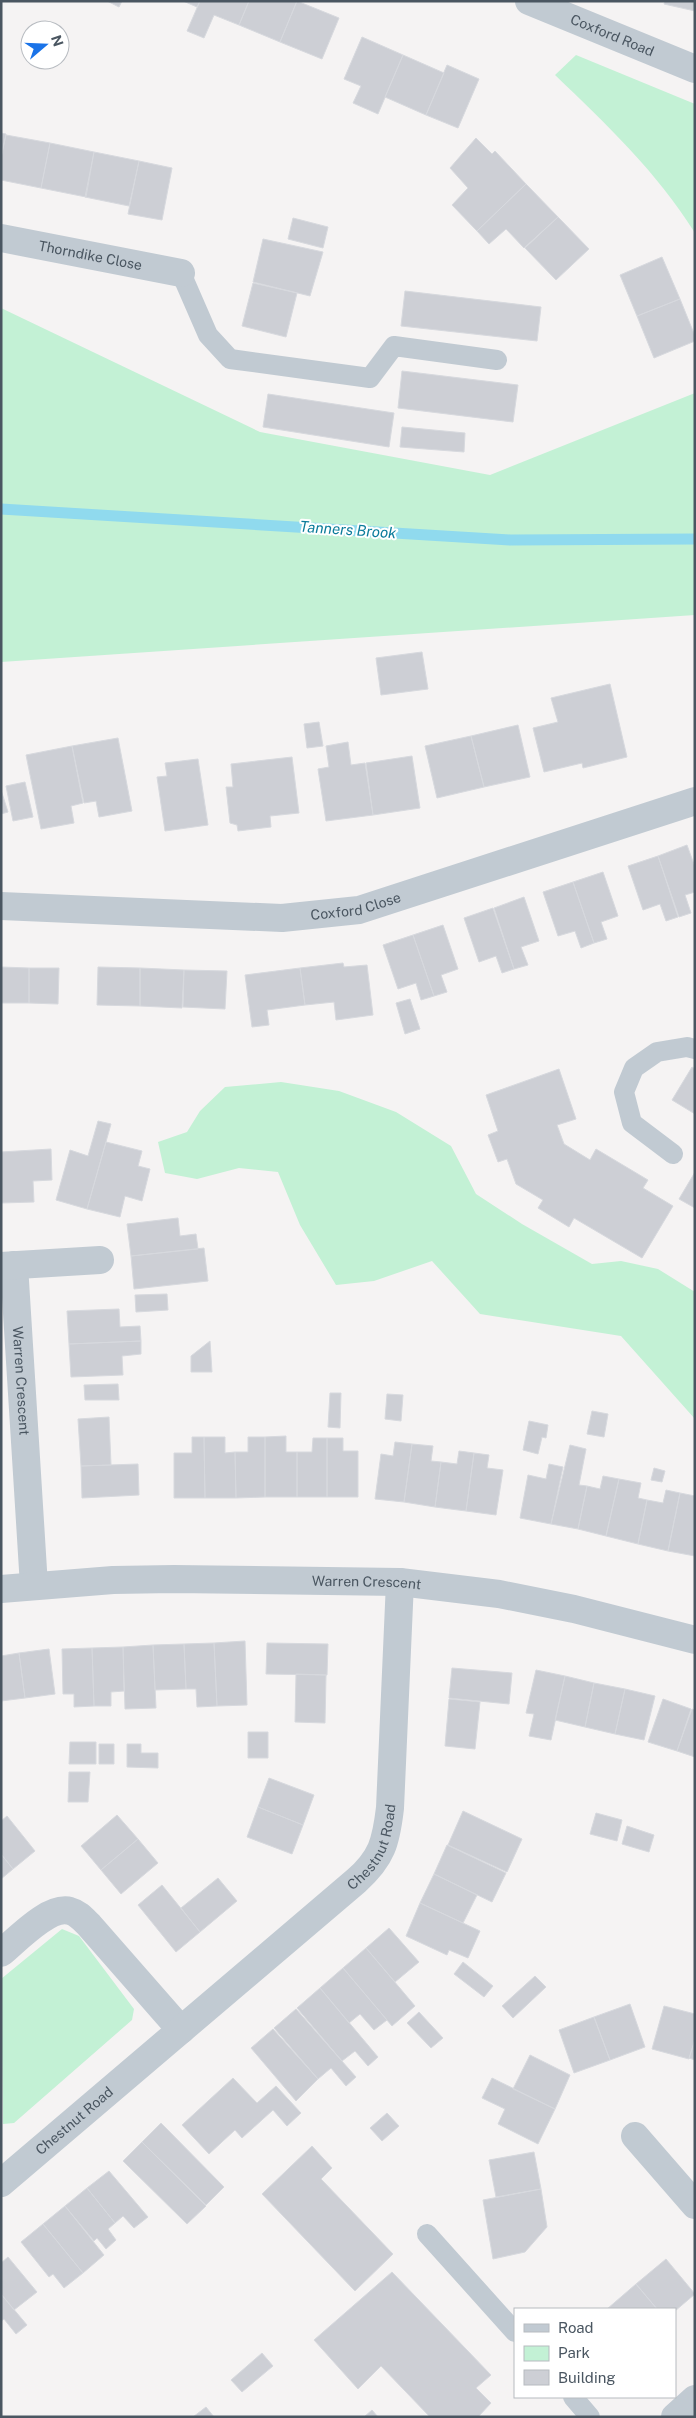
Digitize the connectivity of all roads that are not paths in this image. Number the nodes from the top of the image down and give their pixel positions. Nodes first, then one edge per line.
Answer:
1 (529, 1) edge
2 (695, 69) edge
3 (1, 238) edge
4 (180, 273) joint
5 (497, 360) dead end
6 (695, 801) edge
7 (1, 906) edge
8 (695, 1048) edge
9 (673, 1154) dead end
10 (100, 1260) dead end
11 (8, 1265) edge
12 (400, 1582) junction
13 (34, 1586) junction
14 (1, 1589) edge
15 (695, 1640) edge
16 (1, 1953) edge
17 (180, 2030) junction
18 (635, 2136) dead end
19 (5, 2171) edge
20 (695, 2205) edge
21 (427, 2234) dead end
22 (514, 2331) edge
23 (574, 2398) edge
24 (695, 2399) edge
25 (590, 2417) edge
26 (675, 2417) edge

1 - 2 street, Coxford Road
3 - 4 street, Thorndike Close
4 - 5 lane
6 - 7 street, Coxford Close
8 - 9 lane
10 - 11 street, Warren Crescent
11 - 13 street, Warren Crescent
12 - 13 street, Warren Crescent
12 - 15 street, Warren Crescent
12 - 17 street, Chestnut Road
13 - 14 street, Warren Crescent
16 - 17 street
17 - 19 street, Chestnut Road
18 - 20 street
21 - 22 lane
23 - 25 lane
24 - 26 street

